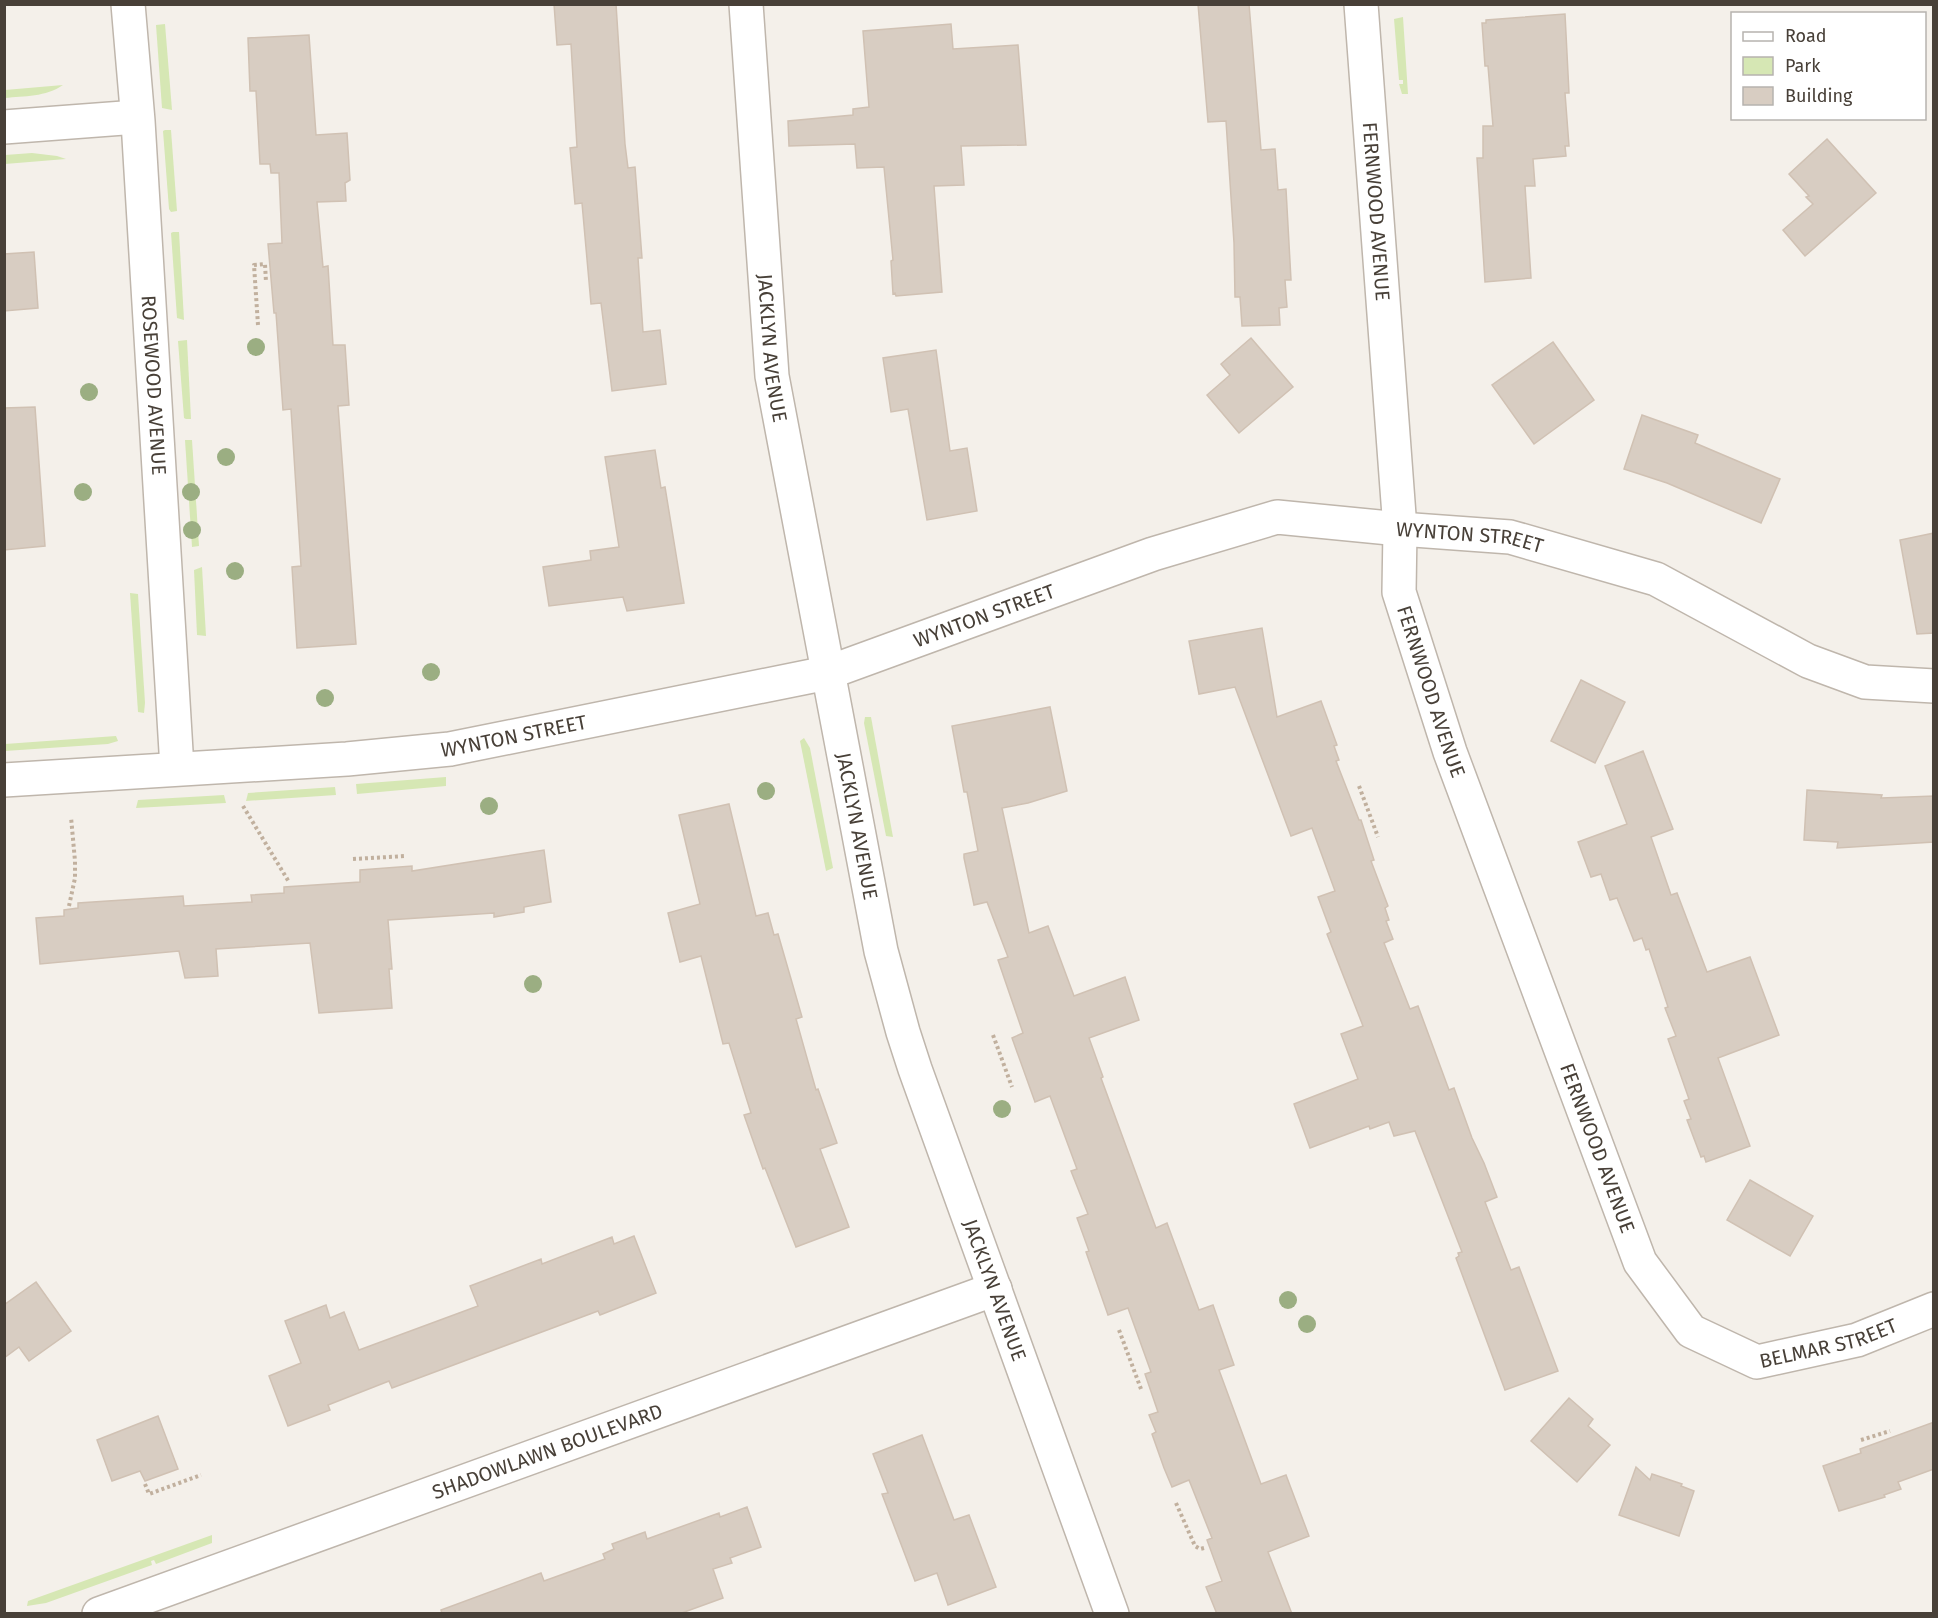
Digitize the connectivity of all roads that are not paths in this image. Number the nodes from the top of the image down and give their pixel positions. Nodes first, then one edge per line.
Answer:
1 (128, 4) edge
2 (746, 4) edge
3 (1361, 4) edge
4 (137, 117) junction
5 (4, 127) edge
6 (1400, 529) junction
7 (827, 673) junction
8 (1934, 686) edge
9 (177, 768) junction
10 (4, 780) edge
11 (995, 1289) junction
12 (1934, 1309) edge
13 (1691, 1331) joint
14 (99, 1614) edge
15 (1112, 1614) edge

1 - 4 street, ROSEWOOD AVENUE
2 - 7 street, JACKLYN AVENUE
3 - 6 street, FERNWOOD AVENUE
4 - 5 street
4 - 9 street, ROSEWOOD AVENUE
6 - 7 street, WYNTON STREET
6 - 8 street, WYNTON STREET
6 - 13 street, FERNWOOD AVENUE
7 - 9 street, WYNTON STREET
7 - 11 street, JACKLYN AVENUE
9 - 10 street, WYNTON STREET
11 - 14 street, SHADOWLAWN BOULEVARD
11 - 15 street, JACKLYN AVENUE
12 - 13 street, BELMAR STREET

